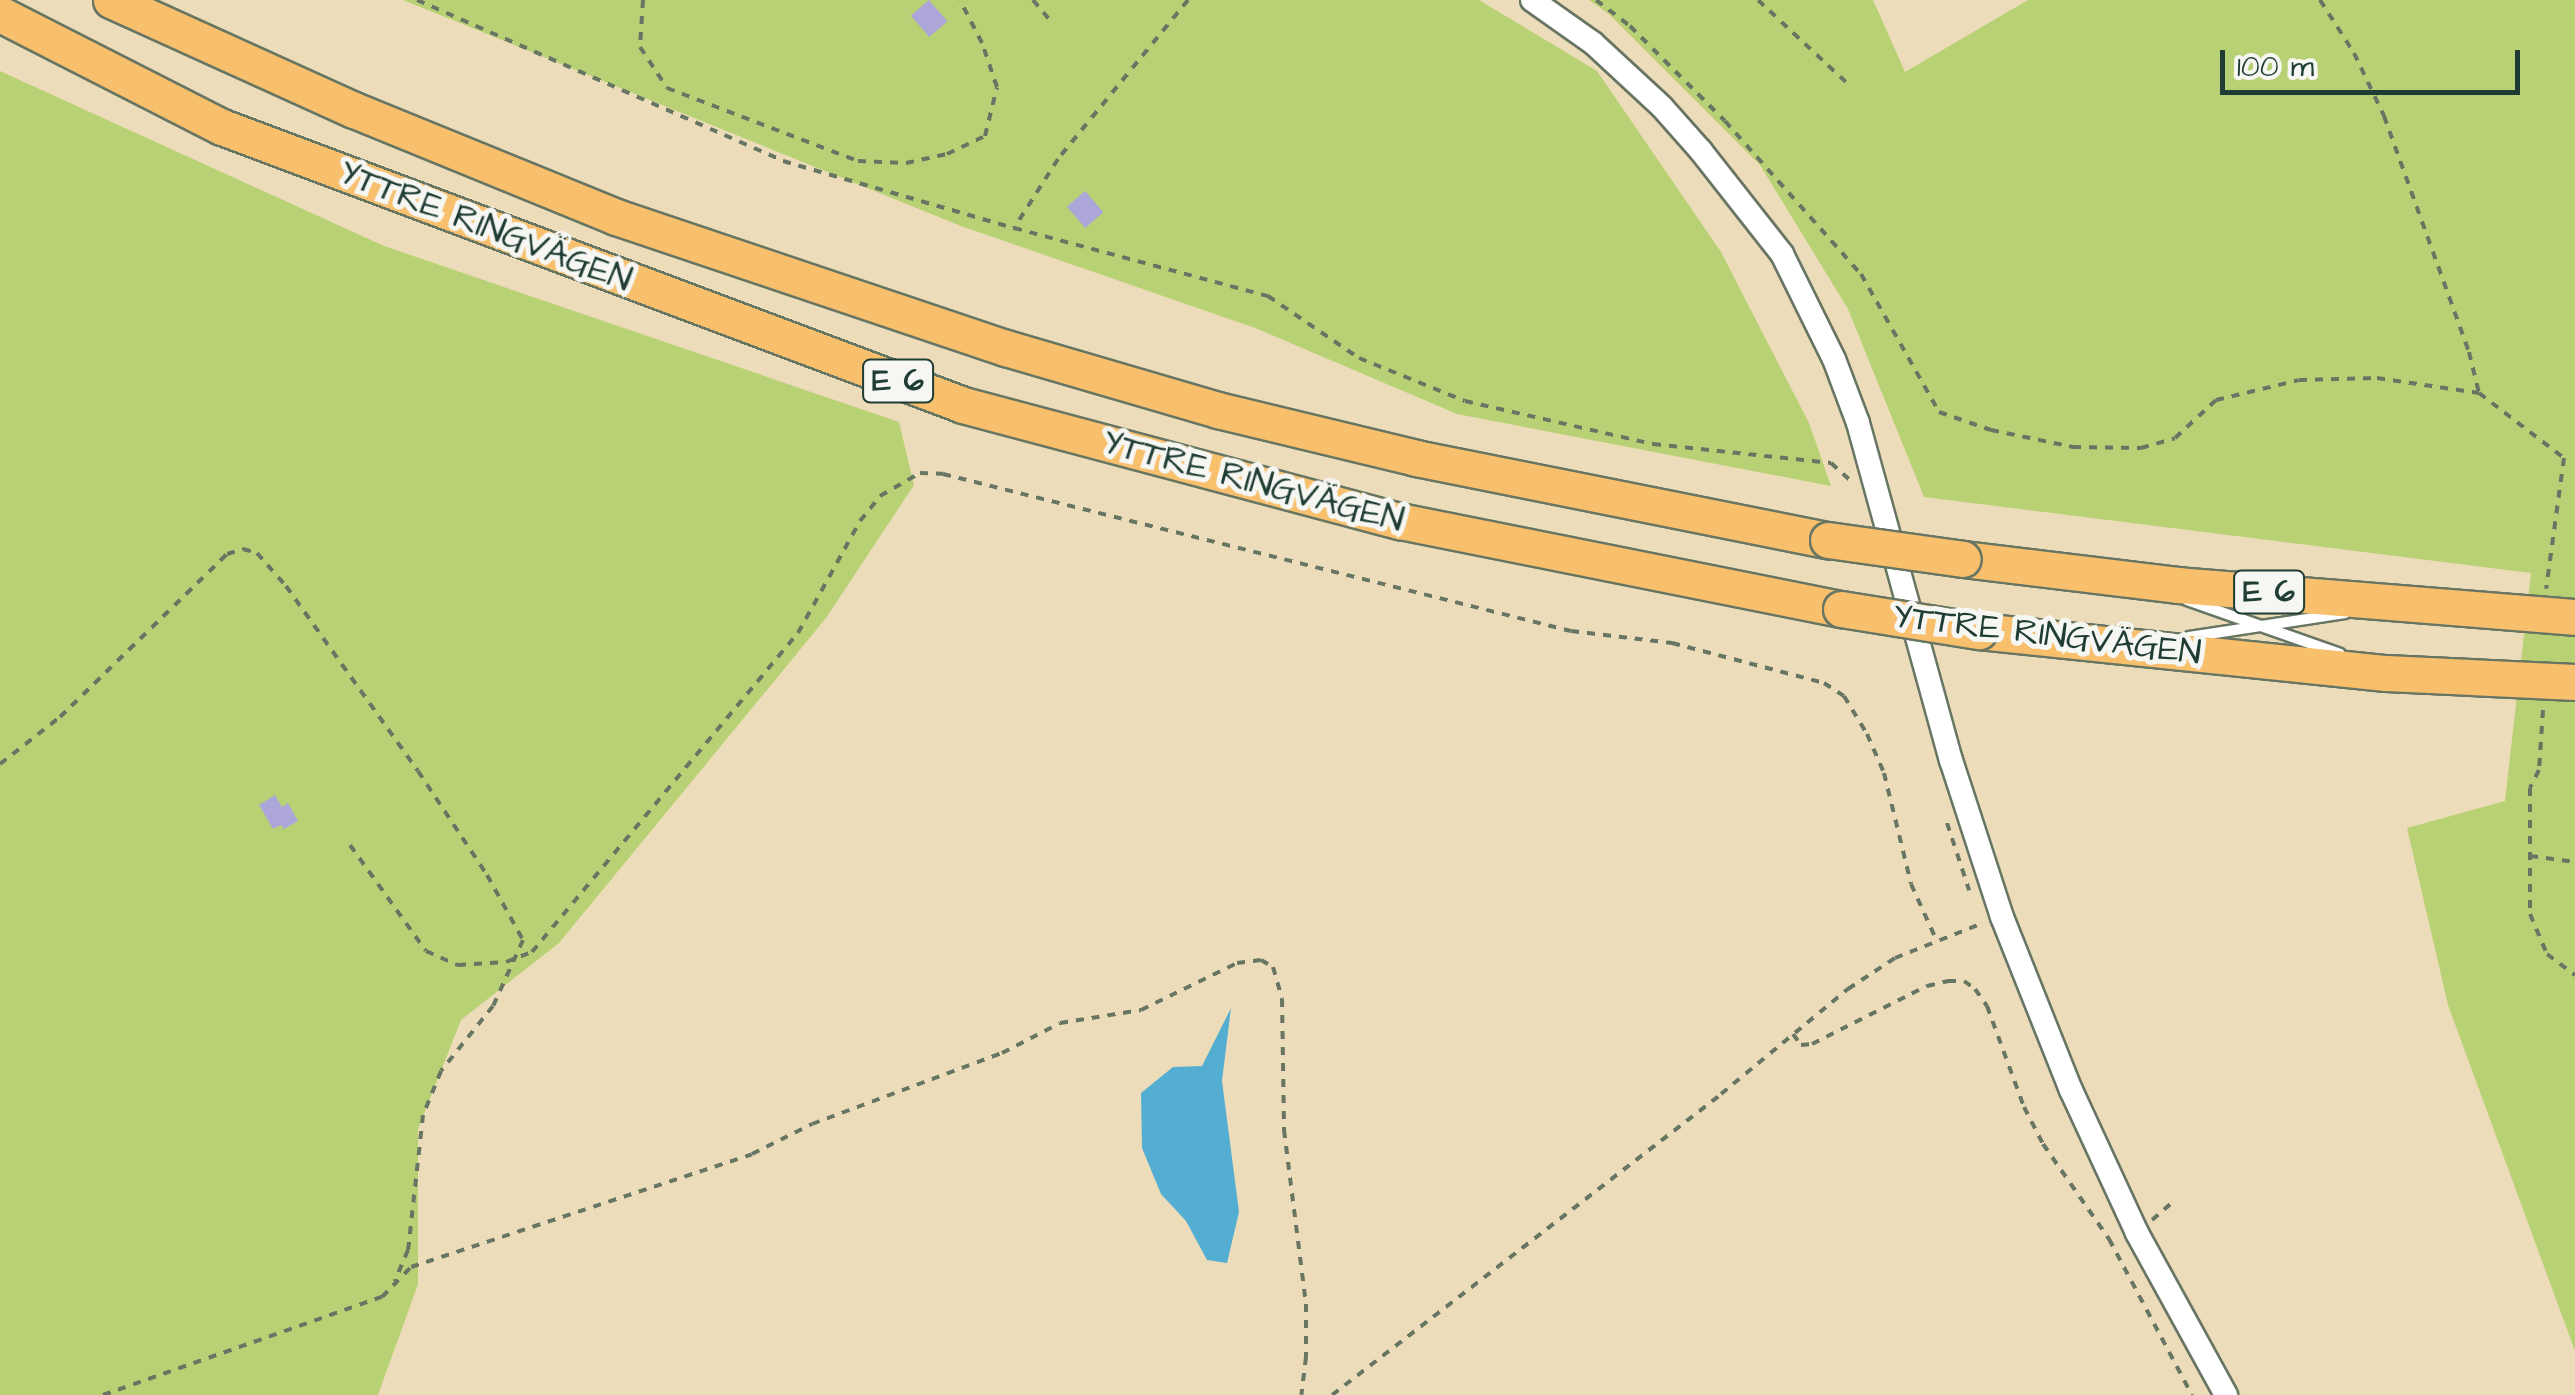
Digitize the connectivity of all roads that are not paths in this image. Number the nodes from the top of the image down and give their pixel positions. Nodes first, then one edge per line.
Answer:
1 (111, 0) edge
2 (1532, 0) edge
3 (0, 14) edge
4 (2130, 579) junction
5 (2390, 602) junction
6 (2575, 617) edge
7 (2258, 628) junction
8 (2123, 646) junction
9 (2386, 672) junction
10 (2575, 682) edge
11 (2226, 1395) edge

1 - 4 highway, YTTRE RINGVÄGEN / E 6, bridge
2 - 11 street
3 - 8 highway, YTTRE RINGVÄGEN / E 6, bridge
4 - 5 highway, YTTRE RINGVÄGEN / E 6
4 - 7 lane
5 - 6 highway, YTTRE RINGVÄGEN / E 6
5 - 7 lane
7 - 8 lane
7 - 9 lane
8 - 9 highway, YTTRE RINGVÄGEN / E 6
9 - 10 highway, YTTRE RINGVÄGEN / E 6

